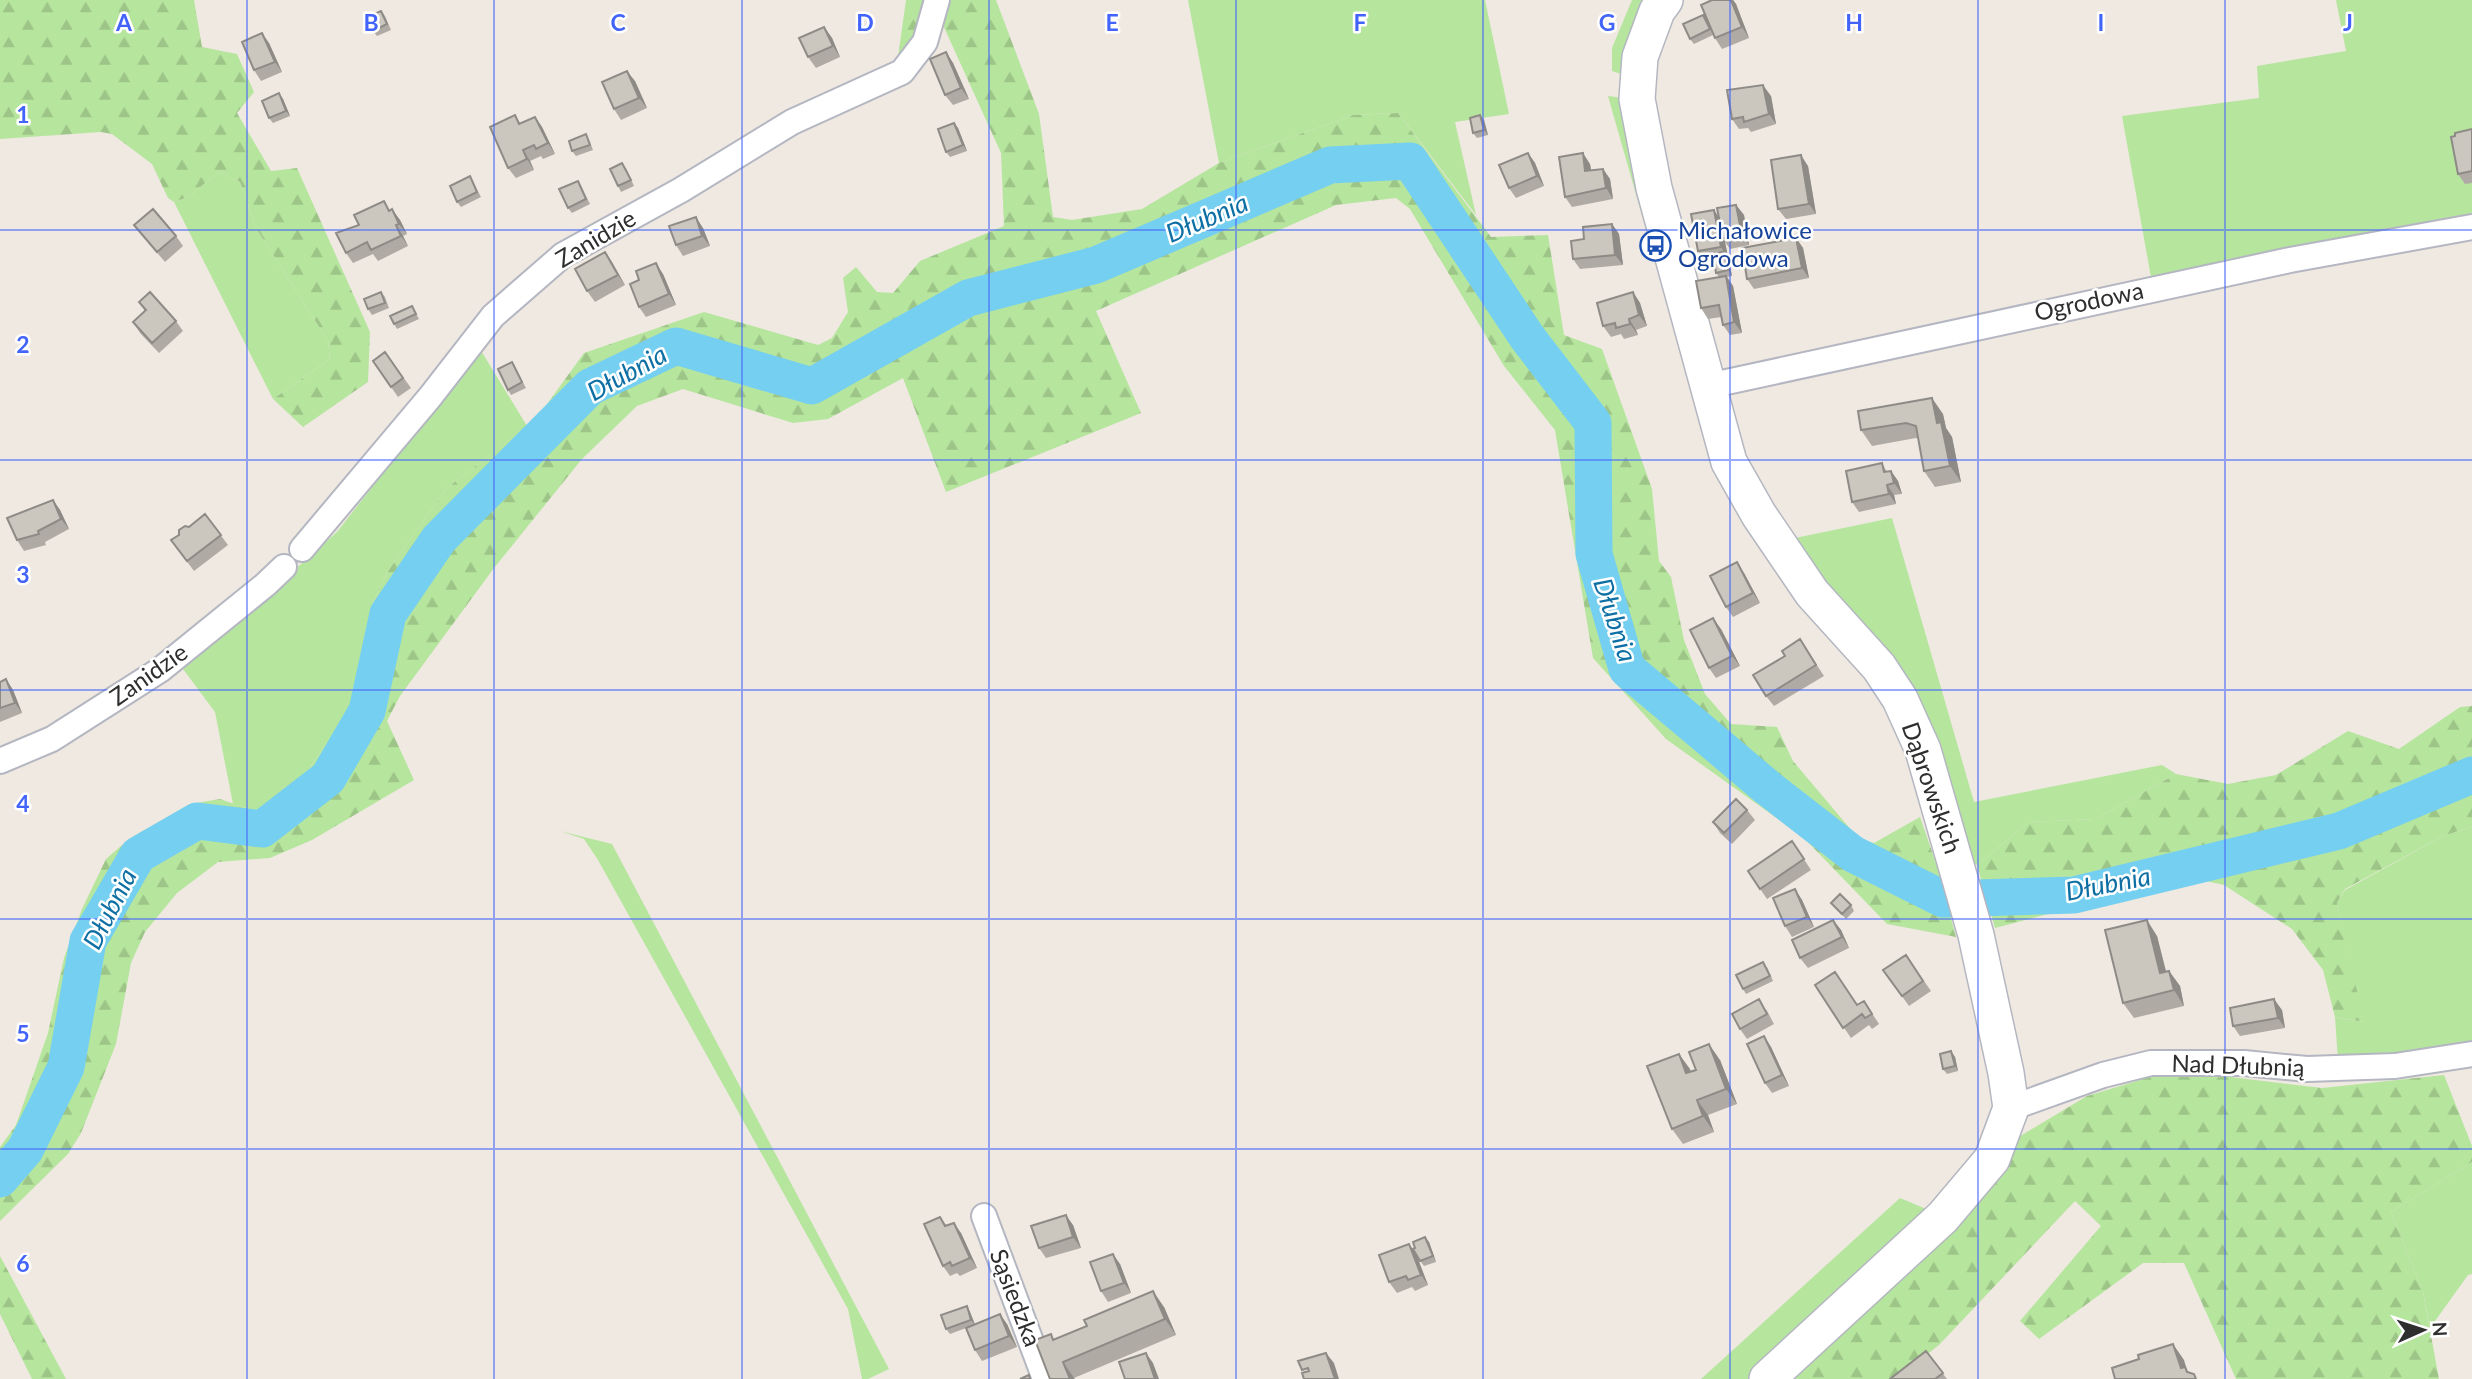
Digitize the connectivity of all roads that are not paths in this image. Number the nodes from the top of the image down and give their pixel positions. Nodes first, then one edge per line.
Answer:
1 (937, 0) edge
2 (1665, 0) edge
3 (2472, 227) edge
4 (1708, 386) junction
5 (302, 549) dead end
6 (284, 567) dead end
7 (0, 761) edge
8 (2472, 1054) edge
9 (2011, 1108) junction
10 (984, 1216) dead end
11 (1045, 1379) edge
12 (1767, 1379) edge

1 - 5 street, Zanidzie
2 - 4 street, Dąbrowskich
3 - 4 street, Ogrodowa
4 - 9 street, Dąbrowskich
6 - 7 street, Zanidzie
8 - 9 street, Nad Dłubnią
9 - 12 street, Dąbrowskich
10 - 11 street, Sąsiedzka

